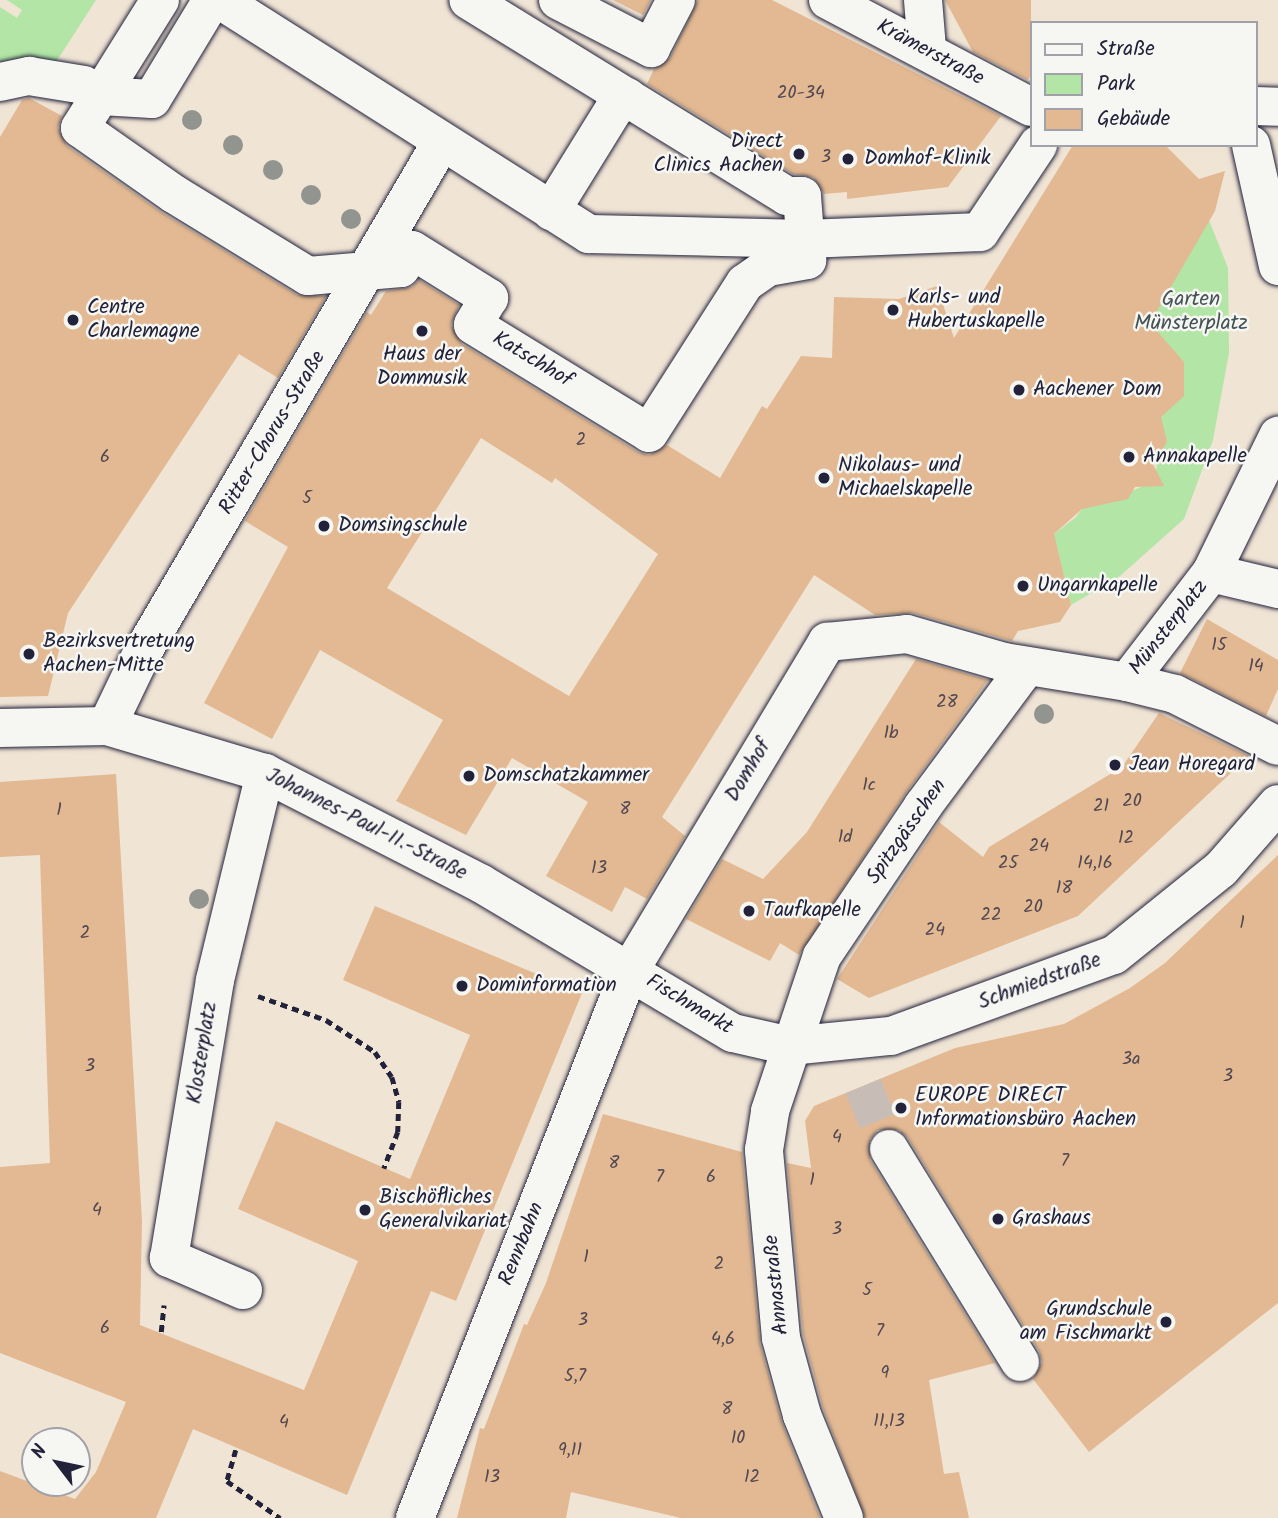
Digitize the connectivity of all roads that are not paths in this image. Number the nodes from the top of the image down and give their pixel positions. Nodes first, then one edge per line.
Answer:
1 (160, 0) edge
2 (212, 0) edge
3 (220, 0) edge
4 (469, 0) edge
5 (558, 0) edge
6 (676, 0) edge
7 (828, 0) edge
8 (923, 0) edge
9 (651, 48) junction
10 (927, 49) junction
11 (0, 82) edge
12 (92, 91) junction
13 (619, 99) junction
14 (1030, 106) edge
15 (1257, 106) edge
16 (1278, 107) edge
17 (442, 141) junction
18 (1037, 147) edge
19 (1251, 147) edge
20 (551, 211) junction
21 (806, 239) junction
22 (1278, 266) edge
23 (370, 271) junction
24 (1278, 436) edge
25 (1211, 573) junction
26 (1278, 589) edge
27 (1015, 664) junction
28 (1127, 682) junction
29 (107, 726) junction
30 (0, 729) edge
31 (1278, 746) edge
32 (265, 773) junction
33 (1278, 804) edge
34 (630, 970) junction
35 (790, 1046) junction
36 (889, 1149) tunnel mouth
37 (243, 1290) dead end
38 (1020, 1362) dead end
39 (415, 1518) edge
40 (844, 1518) edge

1 - 12 street, Katschhof
2 - 12 street
3 - 17 street
4 - 13 street
5 - 9 street
6 - 9 street
7 - 10 street, Krämerstraße
8 - 10 street
9 - 13 street
10 - 14 street, Krämerstraße
11 - 12 street
12 - 23 street, Katschhof
13 - 20 street
13 - 21 street
15 - 16 street
17 - 20 street
17 - 23 street, Ritter-Chorus-Straße
18 - 21 street
19 - 22 street
20 - 21 street
21 - 23 street, Katschhof
23 - 29 street, Ritter-Chorus-Straße
24 - 25 street, Münsterplatz
25 - 26 street, Münsterplatz
25 - 28 street, Münsterplatz
27 - 28 street, Münsterplatz
27 - 34 street, Domhof
27 - 35 street, Spitzgässchen
28 - 31 street, Münsterplatz
29 - 30 street, Johannes-Paul-II.-Straße
29 - 32 street, Johannes-Paul-II.-Straße
32 - 34 street, Johannes-Paul-II.-Straße
32 - 37 street, Klosterplatz
33 - 35 street, Schmiedstraße
34 - 35 street, Fischmarkt
34 - 39 street, Rennbahn
35 - 40 street, Annastraße
36 - 38 street

